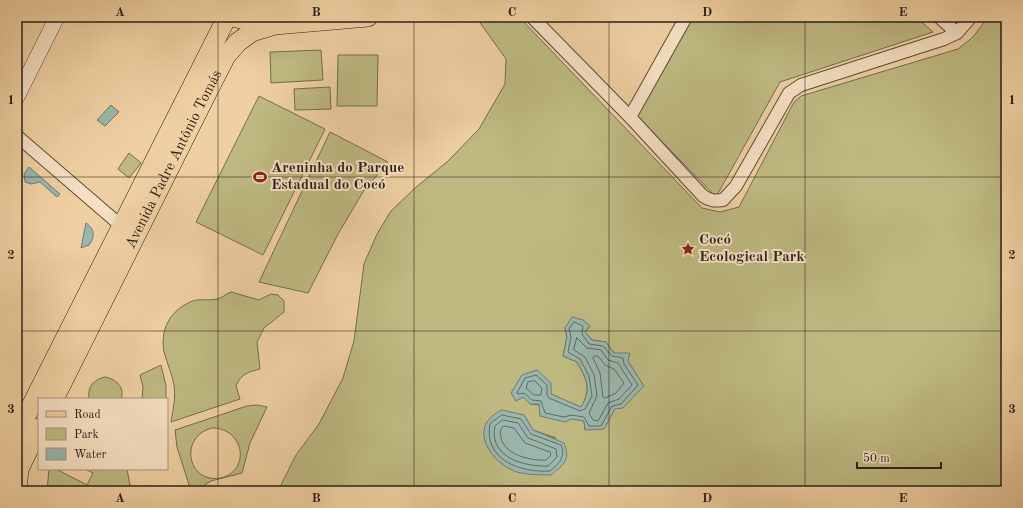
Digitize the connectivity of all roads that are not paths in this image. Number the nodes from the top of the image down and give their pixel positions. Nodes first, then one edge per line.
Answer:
1 (57, 17) edge
2 (227, 17) edge
3 (234, 17) edge
4 (259, 17) edge
5 (368, 17) edge
6 (532, 17) edge
7 (686, 17) edge
8 (939, 17) edge
9 (971, 17) edge
10 (312, 20) edge
11 (957, 33) junction
12 (17, 98) edge
13 (630, 117) junction
14 (17, 136) edge
15 (128, 232) junction
16 (54, 398) edge
17 (38, 430) edge
18 (17, 434) edge
19 (17, 491) edge

1 - 12 street
2 - 15 main road
3 - 4 main road
5 - 10 main road, Avenida Padre Antônio Tomás
6 - 13 street
7 - 13 street
8 - 11 street
9 - 11 street
10 - 15 main road, Avenida Padre Antônio Tomás
11 - 13 street
14 - 15 street
15 - 16 main road, Avenida Padre Antônio Tomás
15 - 18 main road
17 - 19 main road

